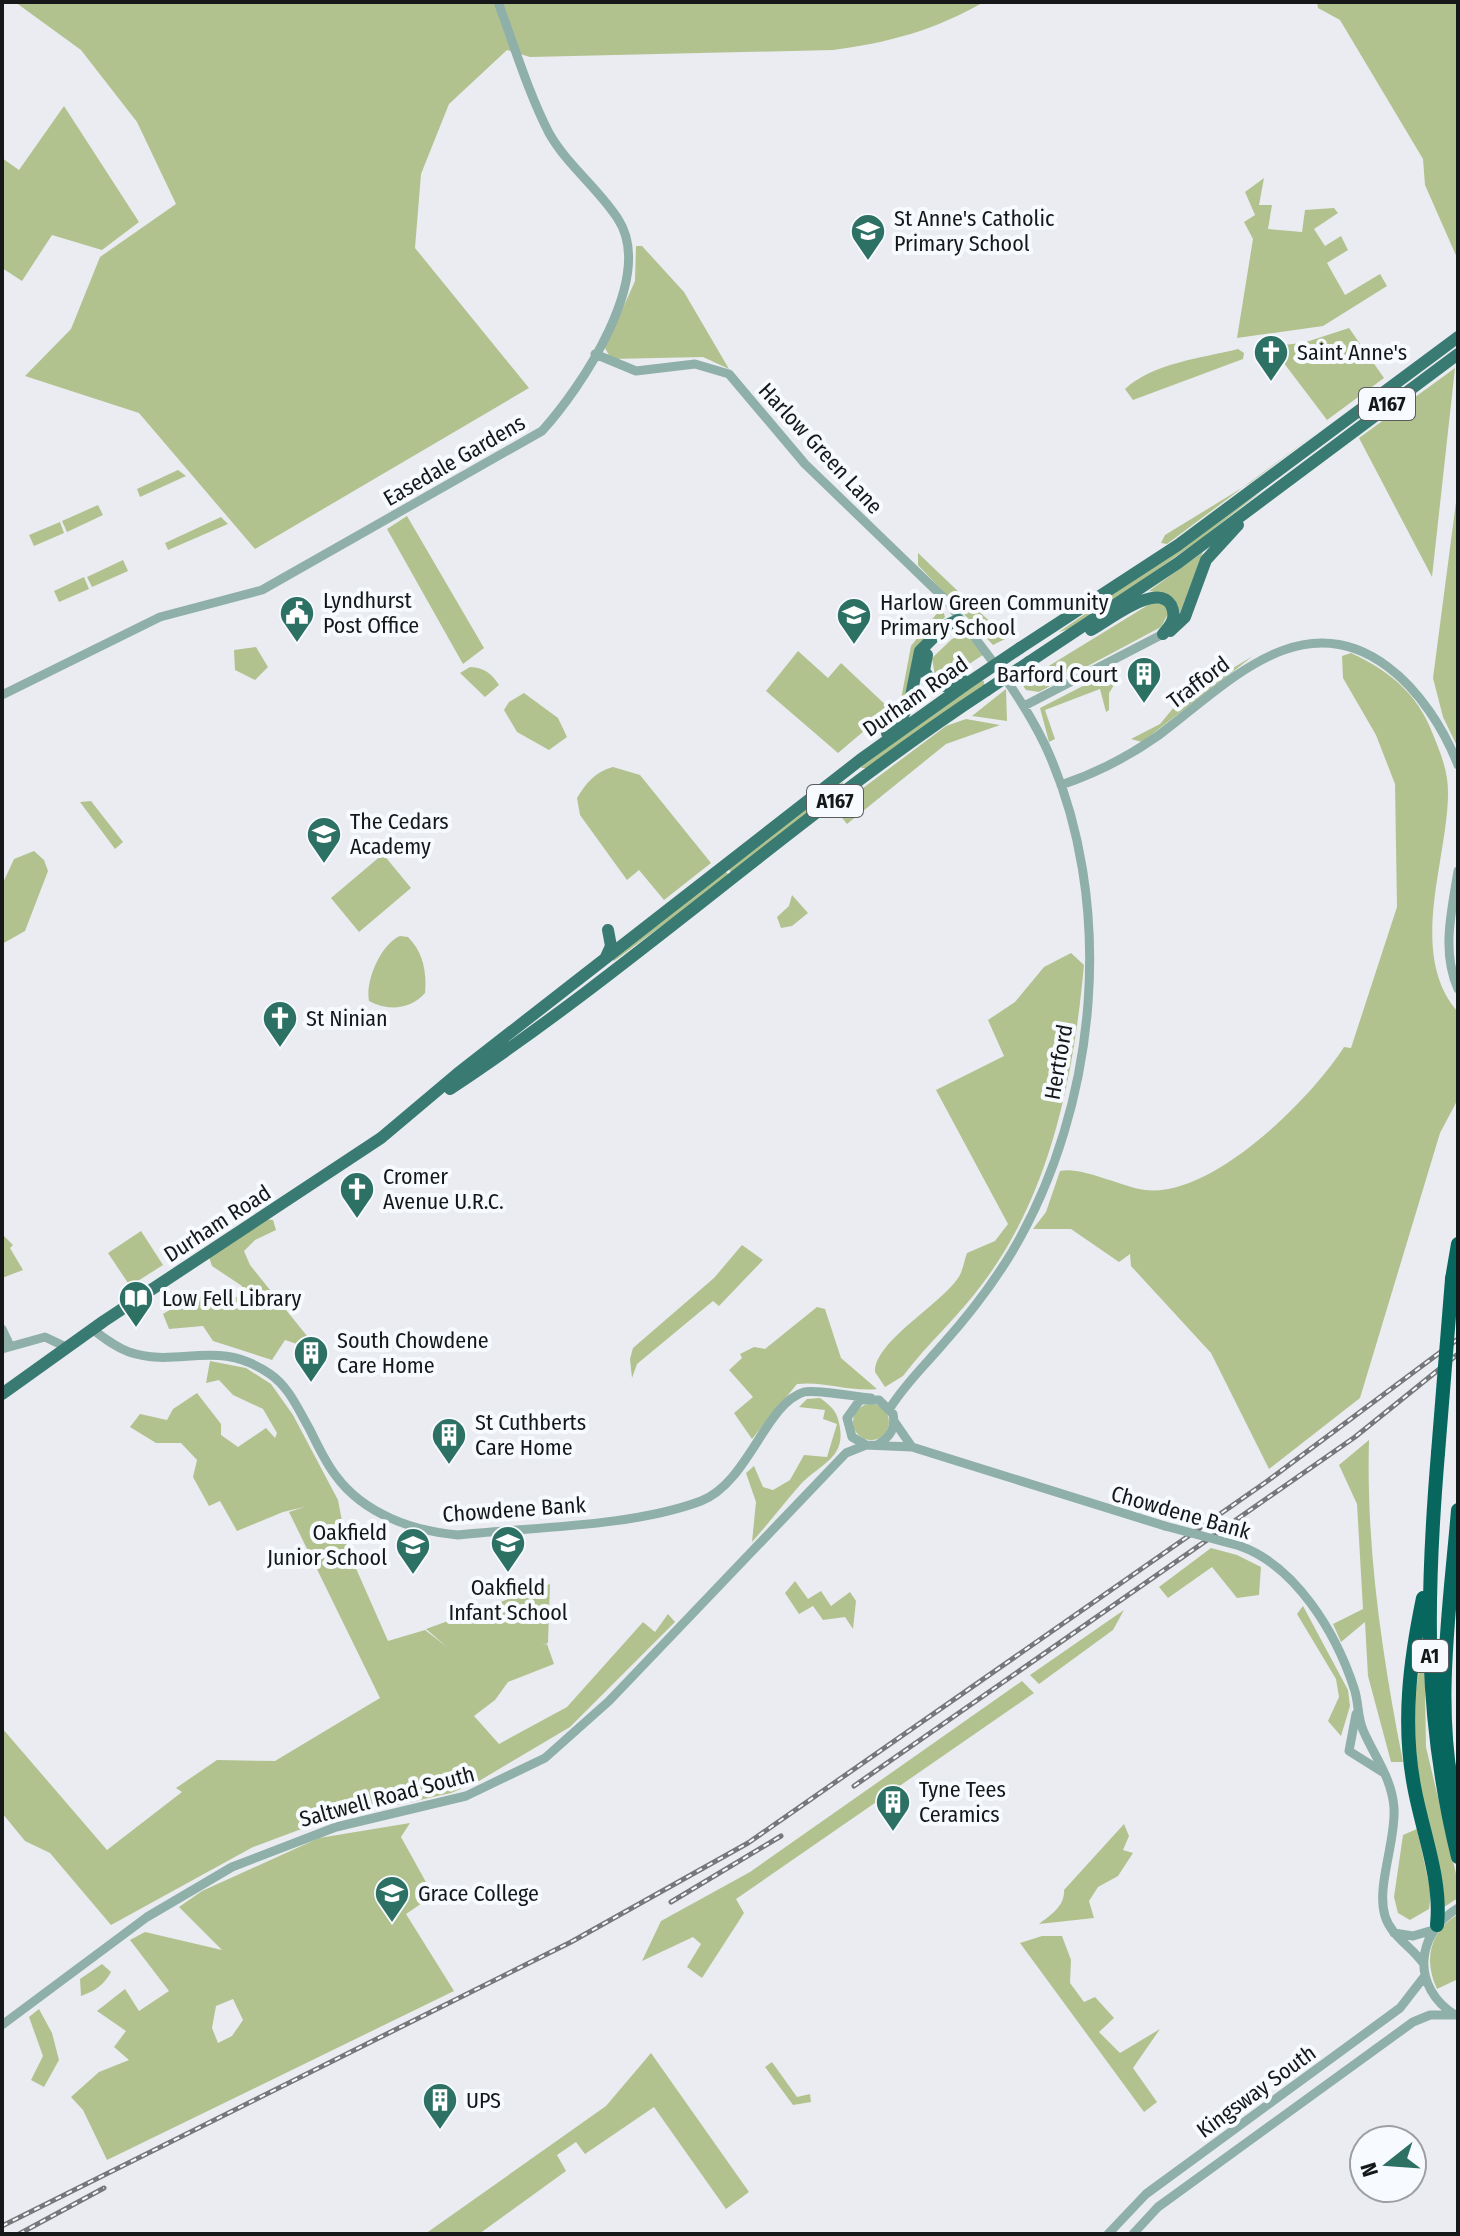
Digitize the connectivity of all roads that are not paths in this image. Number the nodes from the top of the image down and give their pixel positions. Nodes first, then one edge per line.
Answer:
1 (498, 2) edge
2 (1458, 337) edge
3 (595, 354) junction
4 (1458, 354) edge
5 (1272, 492) junction
6 (958, 620) junction
7 (1163, 634) junction
8 (1029, 662) junction
9 (963, 684) junction
10 (2, 695) edge
11 (1024, 706) junction
12 (860, 760) junction
13 (1458, 765) edge
14 (1061, 785) junction
15 (1458, 871) edge
16 (639, 934) junction
17 (596, 968) junction
18 (1458, 989) edge
19 (414, 1113) junction
20 (1458, 1244) edge
21 (2, 1329) edge
22 (92, 1329) junction
23 (66, 1347) junction
24 (6, 1348) edge
25 (903, 1387) junction
26 (2, 1394) edge
27 (828, 1395) junction
28 (875, 1399) junction
29 (890, 1408) junction
30 (847, 1418) junction
31 (894, 1421) junction
32 (852, 1437) junction
33 (866, 1445) junction
34 (877, 1445) junction
35 (912, 1447) junction
36 (846, 1453) junction
37 (1458, 1510) edge
38 (1428, 1571) junction
39 (1449, 1623) junction
40 (1458, 1665) edge
41 (1357, 1711) junction
42 (1350, 1739) junction
43 (1368, 1740) junction
44 (1360, 1758) junction
45 (1384, 1773) junction
46 (1458, 1813) edge
47 (1458, 1857) edge
48 (1458, 1908) edge
49 (1435, 1927) junction
50 (1394, 1933) junction
51 (1423, 1963) junction
52 (1424, 1977) junction
53 (1457, 2015) edge
54 (2, 2025) edge
55 (1108, 2234) edge
56 (1133, 2234) edge

1 - 3 street, Easedale Gardens
2 - 9 main road, Durham Road / A167, bridge
3 - 6 street, Harlow Green Lane
3 - 10 street, Easedale Gardens
4 - 5 main road, Durham Road / A167
5 - 7 main road
5 - 8 main road, Durham Road / A167
6 - 9 main road
6 - 11 street, Harlow Green Lane
6 - 12 main road
7 - 8 main road
7 - 11 street
8 - 19 main road, Durham Road / A167, bridge
9 - 12 main road, Durham Road / A167
11 - 14 street, Hertford
12 - 16 main road, Durham Road / A167
13 - 14 street, Trafford
14 - 25 street, Hertford
15 - 18 street
16 - 17 main road, Durham Road / A167
16 - 17 main road
17 - 19 main road, Durham Road / A167
19 - 22 main road, Durham Road / A167
20 - 38 highway, A1, bridge
21 - 24 street
22 - 23 main road, Durham Road / A167
22 - 27 street, Chowdene Bank
23 - 24 street
23 - 26 main road, Durham Road / A167
25 - 28 street, Hertford
25 - 29 street, Hertford
27 - 28 street, Chowdene Bank
27 - 30 street
28 - 29 street
28 - 30 street
29 - 31 street
30 - 32 street
31 - 34 street
31 - 35 street
32 - 33 street
32 - 36 street, Saltwell Road South
33 - 34 street
33 - 36 street, Saltwell Road South
34 - 35 street, Chowdene Bank
35 - 41 street, Chowdene Bank, bridge
36 - 54 street, Saltwell Road South
37 - 39 highway, A1
38 - 47 highway, A1
38 - 49 highway
39 - 40 highway
39 - 46 highway, A1
41 - 42 street, Chowdene Bank
41 - 43 street, Chowdene Bank
42 - 43 street
42 - 44 street
43 - 44 street
43 - 45 street, Chowdene Bank
44 - 45 street
45 - 50 street, Chowdene Bank
48 - 49 street
49 - 50 street
49 - 51 street
50 - 51 street
51 - 52 street
52 - 53 street
52 - 55 street, Kingsway South
53 - 56 street, Kingsway South

